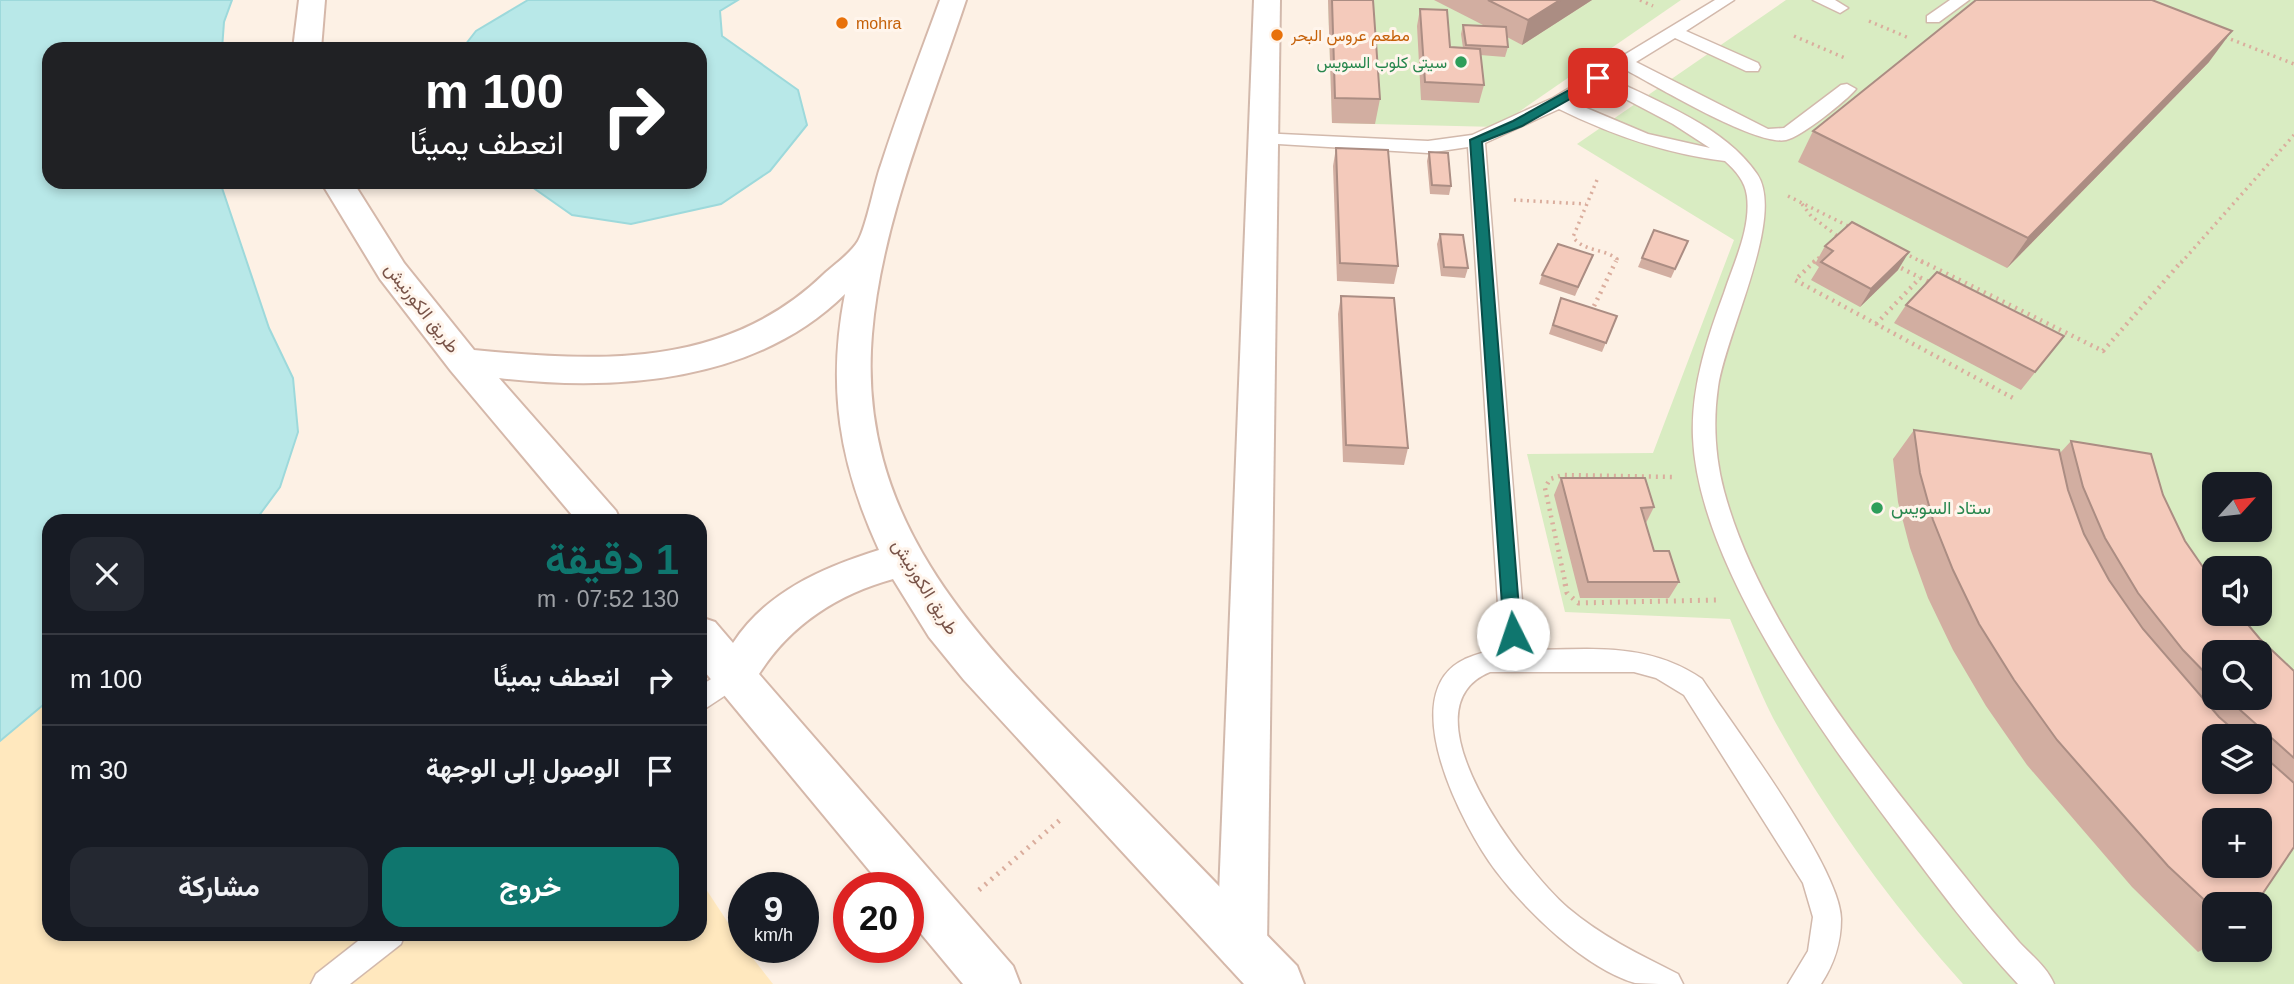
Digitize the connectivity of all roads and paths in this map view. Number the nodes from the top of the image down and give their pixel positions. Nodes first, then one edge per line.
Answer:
1 (312, 0) edge
2 (953, 0) edge
3 (1267, 0) edge
4 (1726, 0) edge
5 (1821, 0) edge
6 (1961, 0) edge
7 (1840, 8) joint
8 (1933, 19) dead end
9 (1675, 32) junction
10 (1911, 39) dead end
11 (2218, 41) edge
12 (307, 42) edge
13 (1625, 63) junction
14 (2294, 64) edge
15 (1752, 67) dead end
16 (1598, 78) junction
17 (1847, 89) dead end
18 (1559, 102) junction
19 (2294, 135) edge
20 (1262, 138) junction
21 (1476, 140) junction
22 (1729, 156) junction
23 (1750, 177) junction
24 (1597, 180) dead end
25 (341, 189) edge
26 (1481, 198) junction
27 (1801, 202) junction
28 (1586, 204) junction
29 (1862, 232) edge
30 (1841, 237) junction
31 (1852, 243) edge
32 (873, 245) junction
33 (1899, 251) edge
34 (1886, 260) edge
35 (1920, 278) junction
36 (1942, 289) edge
37 (1594, 306) edge
38 (1876, 324) junction
39 (464, 362) junction
40 (2013, 398) dead end
41 (1709, 478) junction
42 (595, 514) edge
43 (904, 559) junction
44 (1759, 600) junction
45 (707, 656) edge
46 (1514, 661) junction
47 (718, 688) edge
48 (1095, 790) junction
49 (942, 921) junction
50 (382, 941) edge
51 (1242, 946) junction
52 (326, 984) edge
53 (995, 984) edge
54 (1279, 984) edge
55 (1668, 984) edge
56 (1803, 984) edge
57 (2039, 984) edge

1 - 12 main road
2 - 32 main road, طريق الكورنيش
3 - 20 main road
4 - 9 lane
5 - 7 lane
6 - 8 lane
7 - 10 path
9 - 13 lane
9 - 15 lane
11 - 14 path
13 - 16 lane
13 - 17 lane
16 - 18 lane
16 - 22 lane
18 - 21 lane
18 - 22 lane
19 - 33 path
20 - 21 lane
20 - 51 main road
21 - 26 lane
22 - 23 lane
23 - 27 path
23 - 41 lane
24 - 28 path
25 - 39 main road, طريق الكورنيش
26 - 28 path
26 - 46 lane
27 - 29 path
27 - 30 path
28 - 37 path
30 - 31 path
30 - 38 path
32 - 39 main road
32 - 43 main road, طريق الكورنيش
34 - 35 path
35 - 36 path
35 - 38 path
38 - 40 path
39 - 42 main road, طريق الكورنيش
41 - 44 lane
41 - 44 path
43 - 47 main road
43 - 48 main road, طريق الكورنيش
44 - 57 lane
45 - 47 main road
46 - 55 lane
46 - 56 lane
47 - 49 main road
48 - 49 path
48 - 51 main road, طريق الكورنيش
49 - 53 main road
50 - 52 lane
51 - 54 main road, طريق الكورنيش

